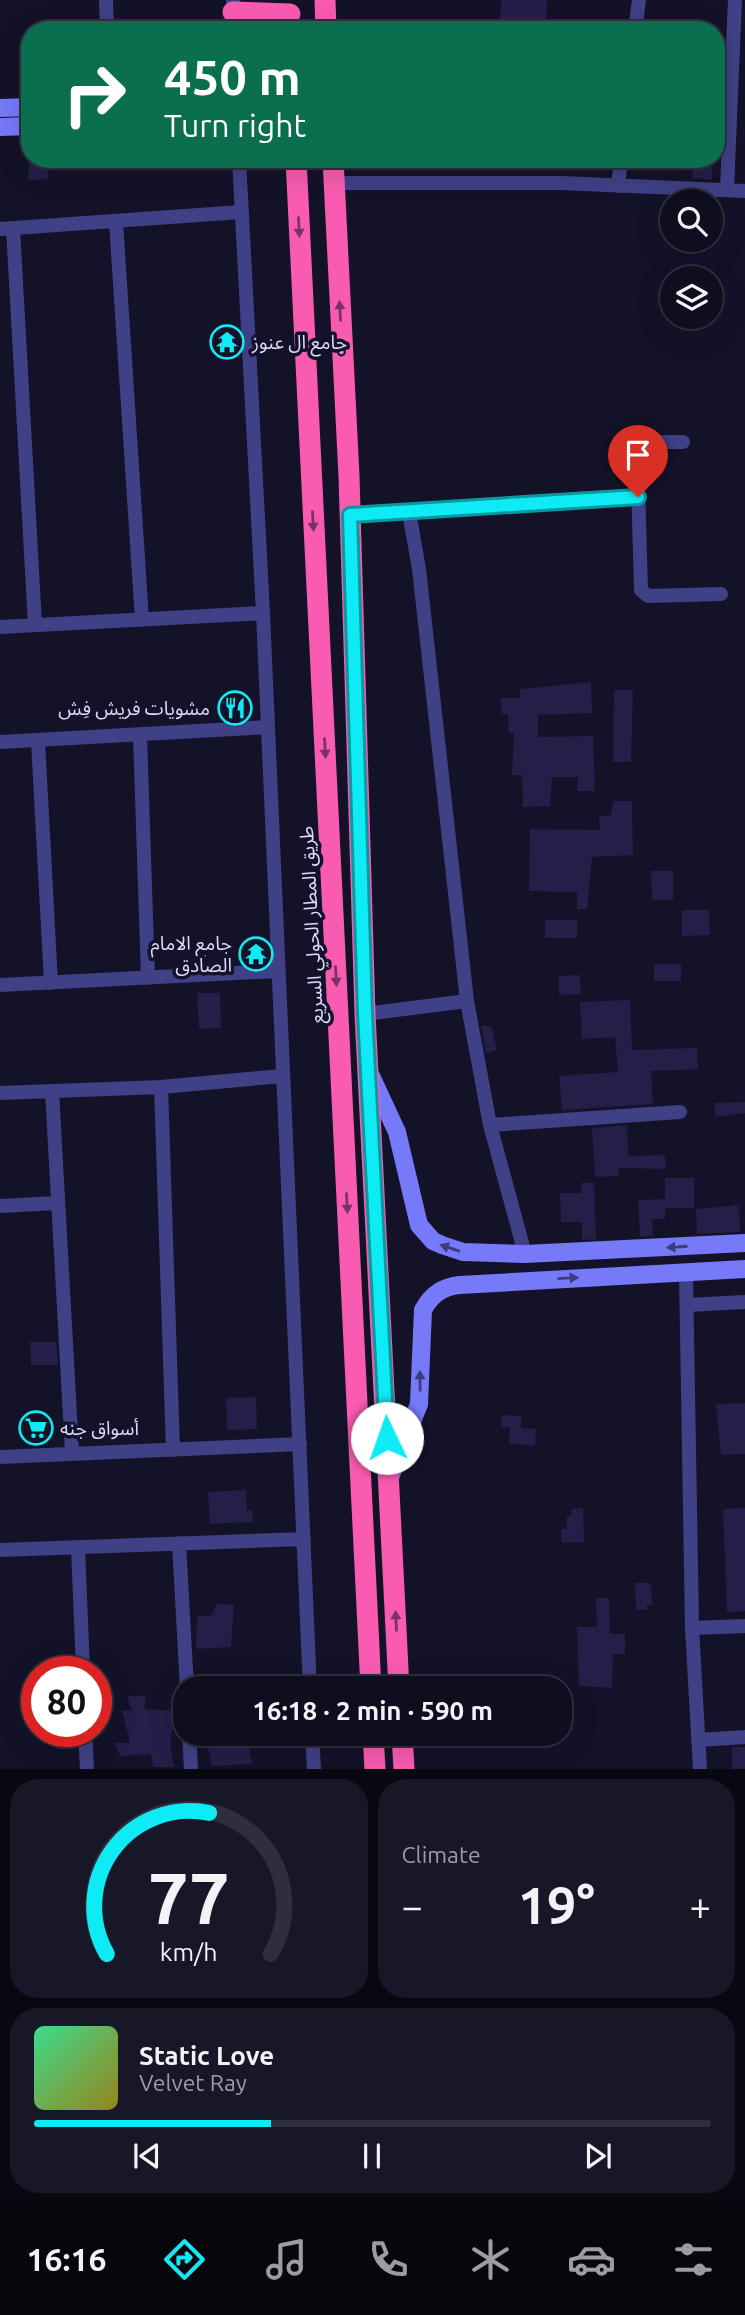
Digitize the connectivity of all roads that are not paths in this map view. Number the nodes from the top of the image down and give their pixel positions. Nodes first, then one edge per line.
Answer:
1 (106, 0) edge
2 (325, 0) edge
3 (639, 0) edge
4 (735, 0) edge
5 (234, 14) edge
6 (290, 15) edge
7 (107, 21) edge
8 (326, 21) edge
9 (636, 21) edge
10 (21, 107) edge
11 (0, 108) edge
12 (21, 126) edge
13 (0, 127) edge
14 (239, 168) edge
15 (296, 168) edge
16 (333, 168) edge
17 (620, 168) edge
18 (334, 183) junction
19 (618, 186) junction
20 (727, 190) junction
21 (745, 191) edge
22 (241, 212) junction
23 (116, 222) junction
24 (6, 229) edge
25 (345, 406) junction
26 (307, 407) junction
27 (683, 442) dead end
28 (349, 476) junction
29 (311, 479) junction
30 (638, 497) junction
31 (410, 512) junction
32 (350, 515) junction
33 (721, 594) dead end
34 (262, 613) junction
35 (142, 620) junction
36 (35, 625) junction
37 (0, 627) edge
38 (268, 727) junction
39 (140, 735) junction
40 (38, 741) junction
41 (0, 742) edge
42 (278, 971) junction
43 (148, 978) junction
44 (51, 983) junction
45 (0, 985) edge
46 (467, 1001) junction
47 (365, 1014) junction
48 (369, 1061) junction
49 (282, 1076) junction
50 (161, 1087) junction
51 (51, 1091) junction
52 (0, 1093) edge
53 (680, 1112) dead end
54 (490, 1125) junction
55 (57, 1203) junction
56 (0, 1206) edge
57 (745, 1243) edge
58 (525, 1254) junction
59 (745, 1269) edge
60 (687, 1272) junction
61 (745, 1302) edge
62 (687, 1305) junction
63 (299, 1444) junction
64 (173, 1450) junction
65 (72, 1452) junction
66 (0, 1457) edge
67 (389, 1492) junction
68 (304, 1539) junction
69 (179, 1542) junction
70 (78, 1547) junction
71 (0, 1550) edge
72 (745, 1626) edge
73 (692, 1628) junction
74 (82, 1656) edge
75 (186, 1676) edge
76 (309, 1676) edge
77 (370, 1676) edge
78 (398, 1676) edge
79 (745, 1737) edge
80 (698, 1740) junction
81 (190, 1746) edge
82 (313, 1746) edge
83 (374, 1746) edge
84 (403, 1746) edge
85 (86, 1747) edge
86 (87, 1769) edge
87 (191, 1769) edge
88 (314, 1769) edge
89 (375, 1769) edge
90 (404, 1769) edge
91 (700, 1769) edge

1 - 7 street
2 - 8 highway
3 - 9 street
4 - 20 street
5 - 6 highway
10 - 11 street
12 - 13 street
14 - 22 street
15 -> 26 highway, طريق المطار الحولي السريع
16 - 18 highway
17 - 19 street
18 - 19 street
25 -> 18 highway
19 - 20 street
20 - 21 street
22 - 23 street
22 - 34 street
23 - 24 street
23 - 35 street
24 - 36 street
25 - 26 highway
25 - 28 highway
26 - 29 highway, طريق المطار الحولي السريع
27 - 30 street
28 - 29 highway
28 - 32 highway
29 -> 77 highway, طريق المطار الحولي السريع
30 - 31 street
30 - 33 street
31 - 32 street
31 - 46 street
32 - 47 highway
34 - 35 street
34 - 38 street
35 - 36 street
36 - 37 street
38 - 39 street
38 - 42 street
39 - 40 street
39 - 43 street
40 - 41 street
40 - 44 street
42 - 43 street
42 - 49 street
43 - 44 street
44 - 45 street
46 - 47 street
46 - 54 street
47 - 48 highway
58 -> 48 street
48 - 67 highway
49 - 50 street
49 - 63 street
50 - 51 street
50 - 64 street
51 - 52 street
51 - 55 street
53 - 54 street
54 - 58 street
55 - 56 street
55 - 65 street
57 -> 58 street
59 - 60 street
60 - 62 street
67 -> 60 street
61 - 62 street
62 - 73 street
63 - 64 street
63 - 68 street
64 - 65 street
65 - 66 street
78 -> 67 highway
68 - 69 street
68 - 76 street
69 - 70 street
69 - 75 street
70 - 71 street
70 - 74 street
72 - 73 street
73 - 80 street
79 - 80 street
80 - 91 street
81 - 87 street
82 - 88 street
83 - 89 highway
84 - 90 highway
85 - 86 street

